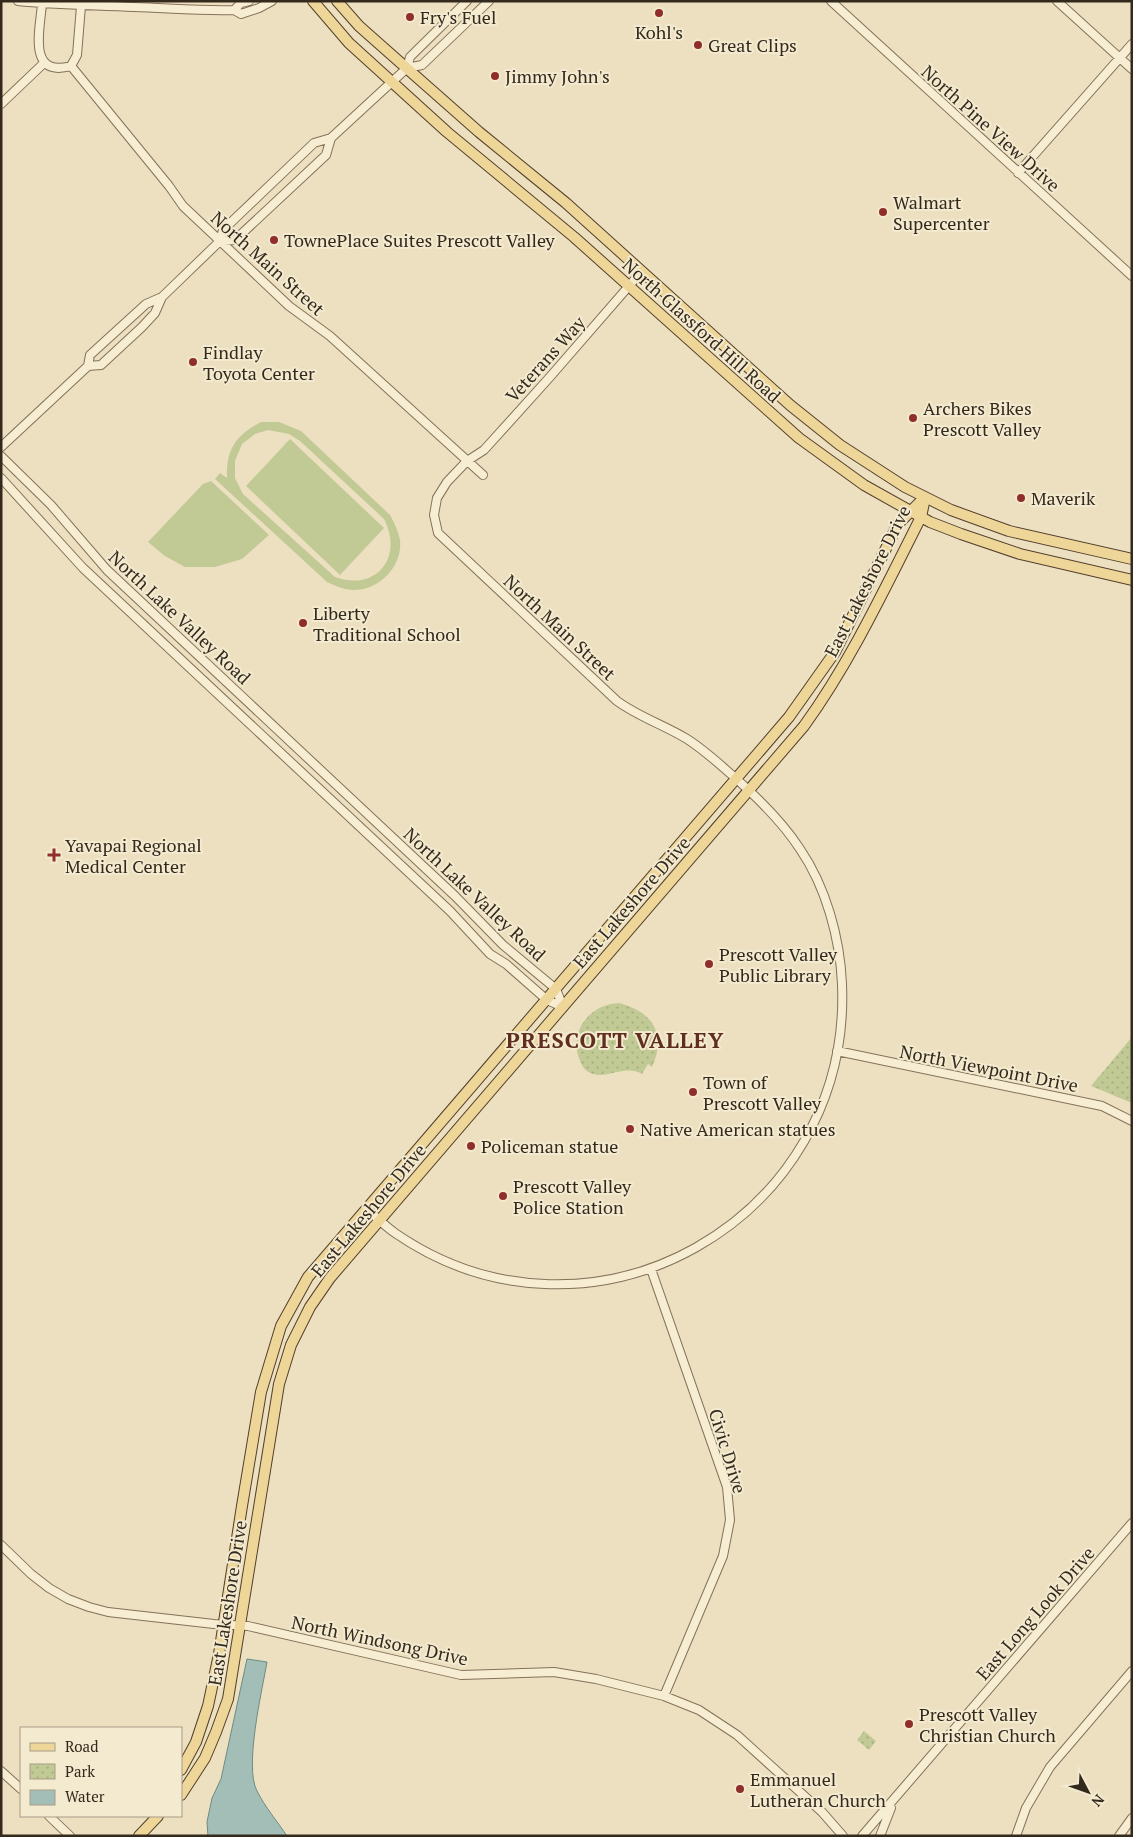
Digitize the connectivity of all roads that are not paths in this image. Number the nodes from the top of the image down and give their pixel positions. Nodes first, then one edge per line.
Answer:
1 (18, 1) edge
2 (249, 1) edge
3 (272, 1) edge
4 (313, 1) edge
5 (337, 1) edge
6 (467, 1) edge
7 (489, 1) edge
8 (830, 1) edge
9 (1057, 1) edge
10 (42, 4) junction
11 (81, 6) junction
12 (234, 10) junction
13 (1132, 44) edge
14 (1119, 58) junction
15 (44, 63) junction
16 (70, 66) junction
17 (406, 68) junction
18 (1132, 69) edge
19 (392, 82) junction
20 (1, 104) edge
21 (331, 138) junction
22 (1018, 173) junction
23 (220, 241) junction
24 (642, 271) junction
25 (1132, 276) edge
26 (629, 286) junction
27 (162, 296) junction
28 (88, 366) junction
29 (1, 447) edge
30 (1, 456) edge
31 (467, 461) junction
32 (483, 475) dead end
33 (1, 478) edge
34 (925, 498) junction
35 (911, 512) junction
36 (921, 517) junction
37 (1132, 559) edge
38 (1132, 580) edge
39 (835, 652) junction
40 (847, 659) junction
41 (737, 779) junction
42 (749, 789) junction
43 (556, 989) junction
44 (547, 1000) junction
45 (562, 1007) junction
46 (837, 1051) junction
47 (1132, 1121) edge
48 (367, 1209) junction
49 (380, 1221) junction
50 (651, 1270) junction
51 (260, 1400) junction
52 (275, 1404) junction
53 (1132, 1523) edge
54 (1, 1545) edge
55 (224, 1624) junction
56 (240, 1625) junction
57 (1132, 1671) edge
58 (664, 1696) junction
59 (182, 1768) edge
60 (1, 1770) edge
61 (20, 1789) edge
62 (901, 1791) junction
63 (182, 1793) edge
64 (50, 1817) edge
65 (157, 1817) edge
66 (1132, 1818) edge
67 (70, 1836) edge
68 (139, 1836) edge
69 (843, 1836) edge
70 (862, 1836) edge
71 (880, 1836) edge
72 (1016, 1836) edge
73 (1119, 1836) edge

1 - 10 street
2 - 12 street
3 - 12 street
4 - 19 main road, North Glassford Hill Road
5 - 17 main road, North Glassford Hill Road
6 - 17 street
7 - 17 street
8 - 22 street, North Pine View Drive
9 - 14 street
10 - 11 street
10 - 15 street
11 - 12 street
11 - 16 street
13 - 14 street
14 - 18 street
14 - 22 street
15 - 16 street
15 - 20 street
16 - 23 street, North Main Street
17 - 19 street
17 - 24 main road, North Glassford Hill Road
19 - 21 street
19 - 26 main road, North Glassford Hill Road
21 - 23 street
21 - 23 street
22 - 25 street, North Pine View Drive
23 - 27 street
23 - 31 street, North Main Street
24 - 26 street, Veterans Way
24 - 34 main road, North Glassford Hill Road
26 - 31 street, Veterans Way
26 - 35 main road, North Glassford Hill Road
27 - 28 street
27 - 28 street
28 - 29 street
30 - 43 street, North Lake Valley Road
31 - 32 street, North Main Street
31 - 41 street, North Main Street
33 - 44 street, North Lake Valley Road
34 - 35 main road, East Lakeshore Drive
34 - 36 main road, East Lakeshore Drive
34 - 37 main road, North Glassford Hill Road
35 - 36 main road, North Glassford Hill Road
35 - 39 main road, East Lakeshore Drive
36 - 38 main road, North Glassford Hill Road
36 - 40 main road, East Lakeshore Drive
39 - 40 main road
39 - 41 main road, East Lakeshore Drive
40 - 42 main road, East Lakeshore Drive
41 - 42 street, North Main Street
41 - 43 main road, East Lakeshore Drive
42 - 45 main road, East Lakeshore Drive
42 - 46 street, North Main Street
43 - 44 main road, East Lakeshore Drive
43 - 45 street
44 - 45 street, North Lake Valley Road
44 - 48 main road, East Lakeshore Drive
45 - 49 main road, East Lakeshore Drive
46 - 47 street, North Viewpoint Drive
46 - 50 street, North Main Street
48 - 49 street, North Main Street
48 - 51 main road, East Lakeshore Drive
49 - 50 street, North Main Street
49 - 52 main road, East Lakeshore Drive
50 - 58 street, Civic Drive
51 - 52 main road
51 - 55 main road, East Lakeshore Drive
52 - 56 main road, East Lakeshore Drive
53 - 62 street, East Long Look Drive
54 - 55 street, North Windsong Drive
55 - 56 street, North Windsong Drive
55 - 59 main road, East Lakeshore Drive
56 - 58 street, North Windsong Drive
56 - 63 main road, East Lakeshore Drive
57 - 72 street
58 - 69 street, North Windsong Drive
60 - 61 street
62 - 70 street, East Long Look Drive
62 - 71 street
64 - 67 street
65 - 68 main road
66 - 73 street

